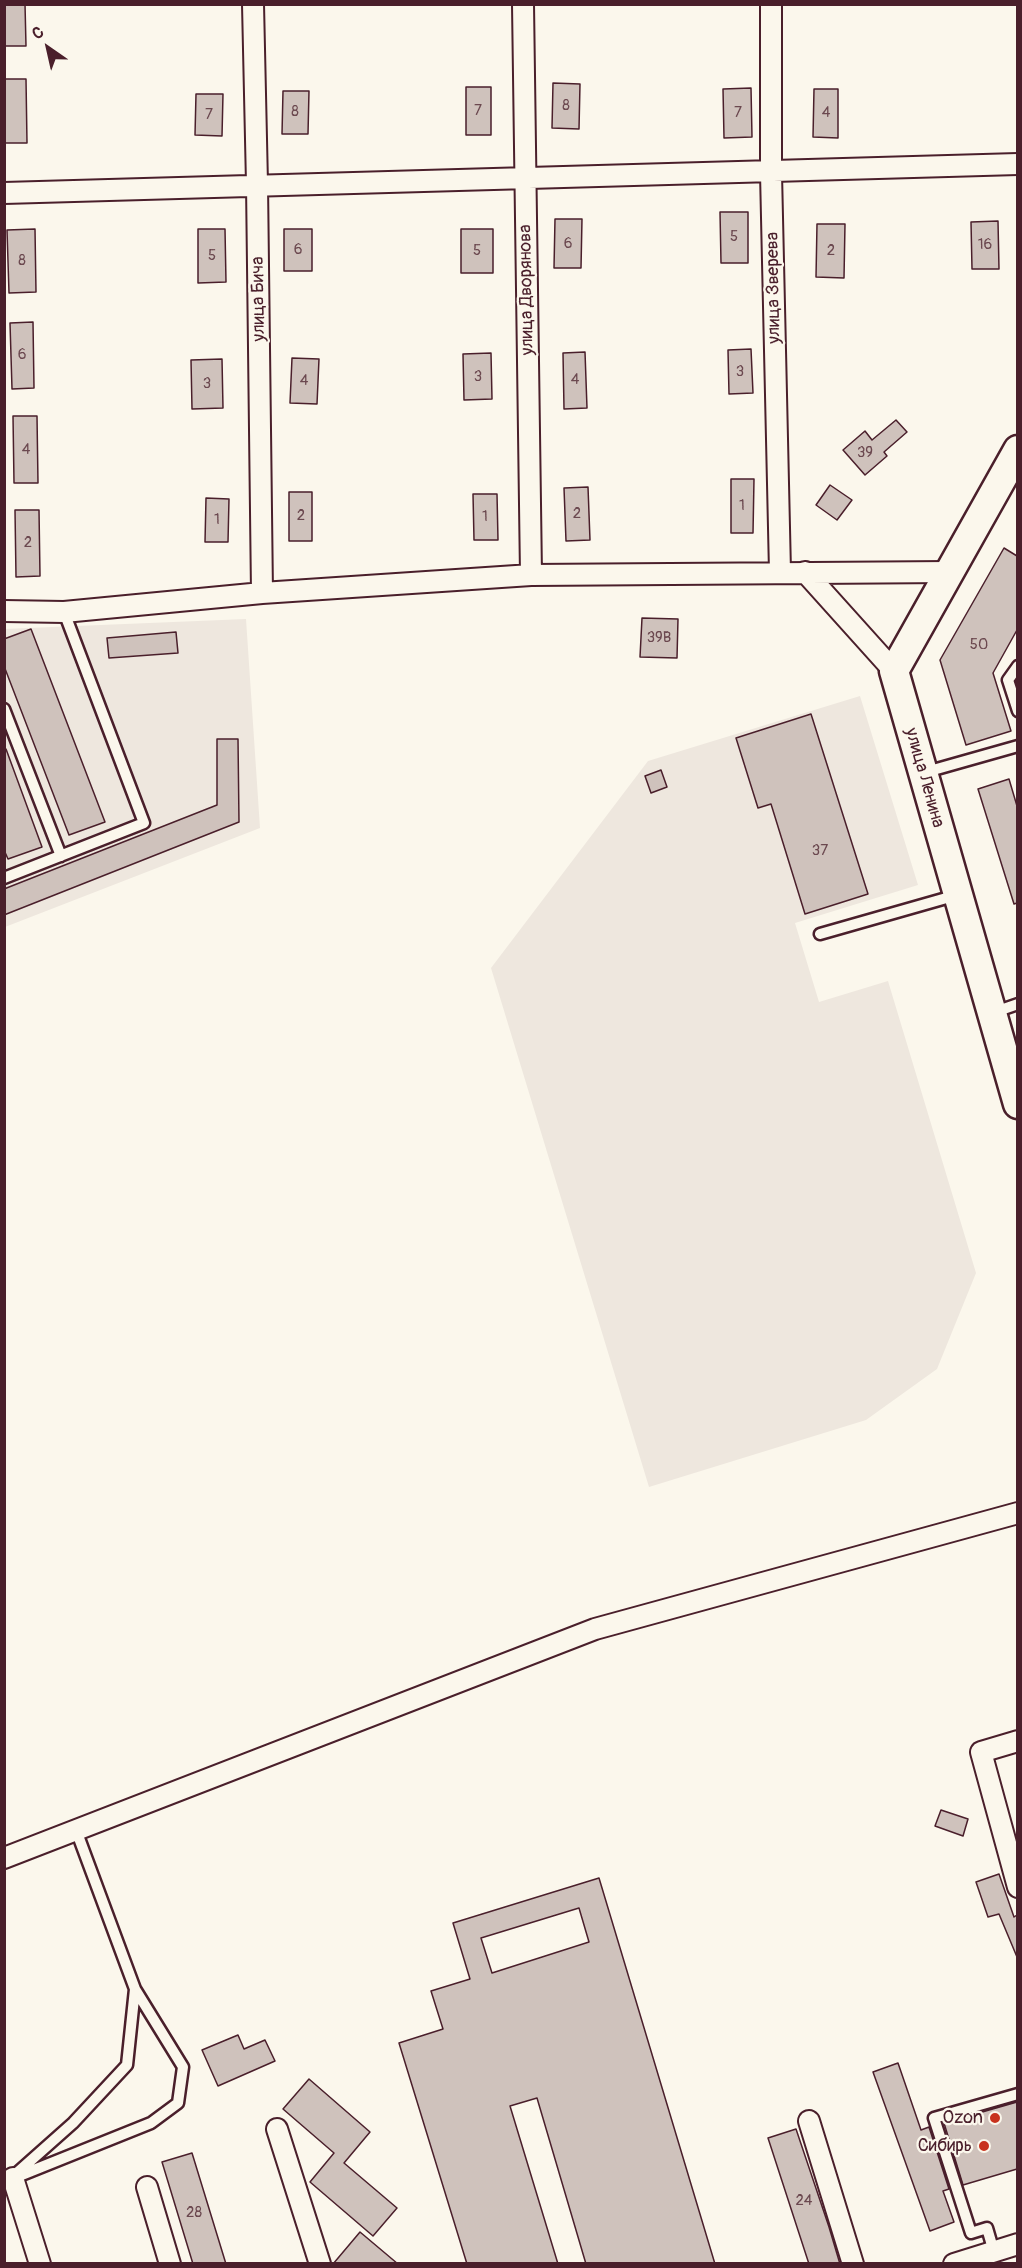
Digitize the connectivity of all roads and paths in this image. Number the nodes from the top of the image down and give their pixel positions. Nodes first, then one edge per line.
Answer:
1 (253, 4) edge
2 (523, 4) edge
3 (771, 4) edge
4 (1017, 164) edge
5 (771, 173) junction
6 (526, 177) junction
7 (257, 184) junction
8 (4, 193) edge
9 (1014, 468) edge
10 (780, 572) junction
11 (805, 572) junction
12 (950, 572) junction
13 (531, 575) junction
14 (262, 593) junction
15 (4, 611) edge
16 (64, 612) junction
17 (1017, 666) edge
18 (894, 671) junction
19 (4, 709) edge
20 (1017, 711) edge
21 (1017, 746) edge
22 (923, 773) junction
23 (61, 856) junction
24 (4, 878) edge
25 (958, 895) junction
26 (820, 934) dead end
27 (1004, 1008) edge
28 (1017, 1104) edge
29 (1017, 1513) edge
30 (1017, 1741) edge
31 (76, 1830) junction
32 (4, 1858) edge
33 (1017, 1887) edge
34 (135, 1989) junction
35 (1017, 2094) edge
36 (809, 2121) dead end
37 (277, 2130) dead end
38 (9, 2180) edge
39 (147, 2187) dead end
40 (1017, 2244) edge
41 (994, 2252) junction
42 (40, 2264) edge
43 (170, 2264) edge
44 (320, 2264) edge
45 (853, 2264) edge
46 (954, 2264) edge

1 - 7 street, улица Бича
2 - 6 street, улица Дворянова
3 - 5 street, улица Зверева
4 - 5 street
5 - 6 street
5 - 10 street, улица Зверева
6 - 7 street
6 - 13 street, улица Дворянова
7 - 8 street
7 - 14 street, улица Бича
9 - 12 street
10 - 11 street
10 - 13 street
11 - 12 street
11 - 18 street
12 - 18 street
13 - 14 street
14 - 16 street
15 - 16 street
16 - 23 lane
17 - 20 lane
18 - 22 street, улица Ленина
19 - 23 lane
21 - 22 lane
22 - 25 street, улица Ленина
23 - 24 lane
25 - 26 lane
25 - 27 street, улица Ленина
27 - 28 street, улица Ленина
29 - 31 street
30 - 33 street
31 - 32 street
31 - 34 lane
34 - 38 lane
34 - 38 lane
35 - 41 lane
36 - 45 street
37 - 44 street
38 - 42 street
39 - 43 street
40 - 41 street
41 - 46 street

